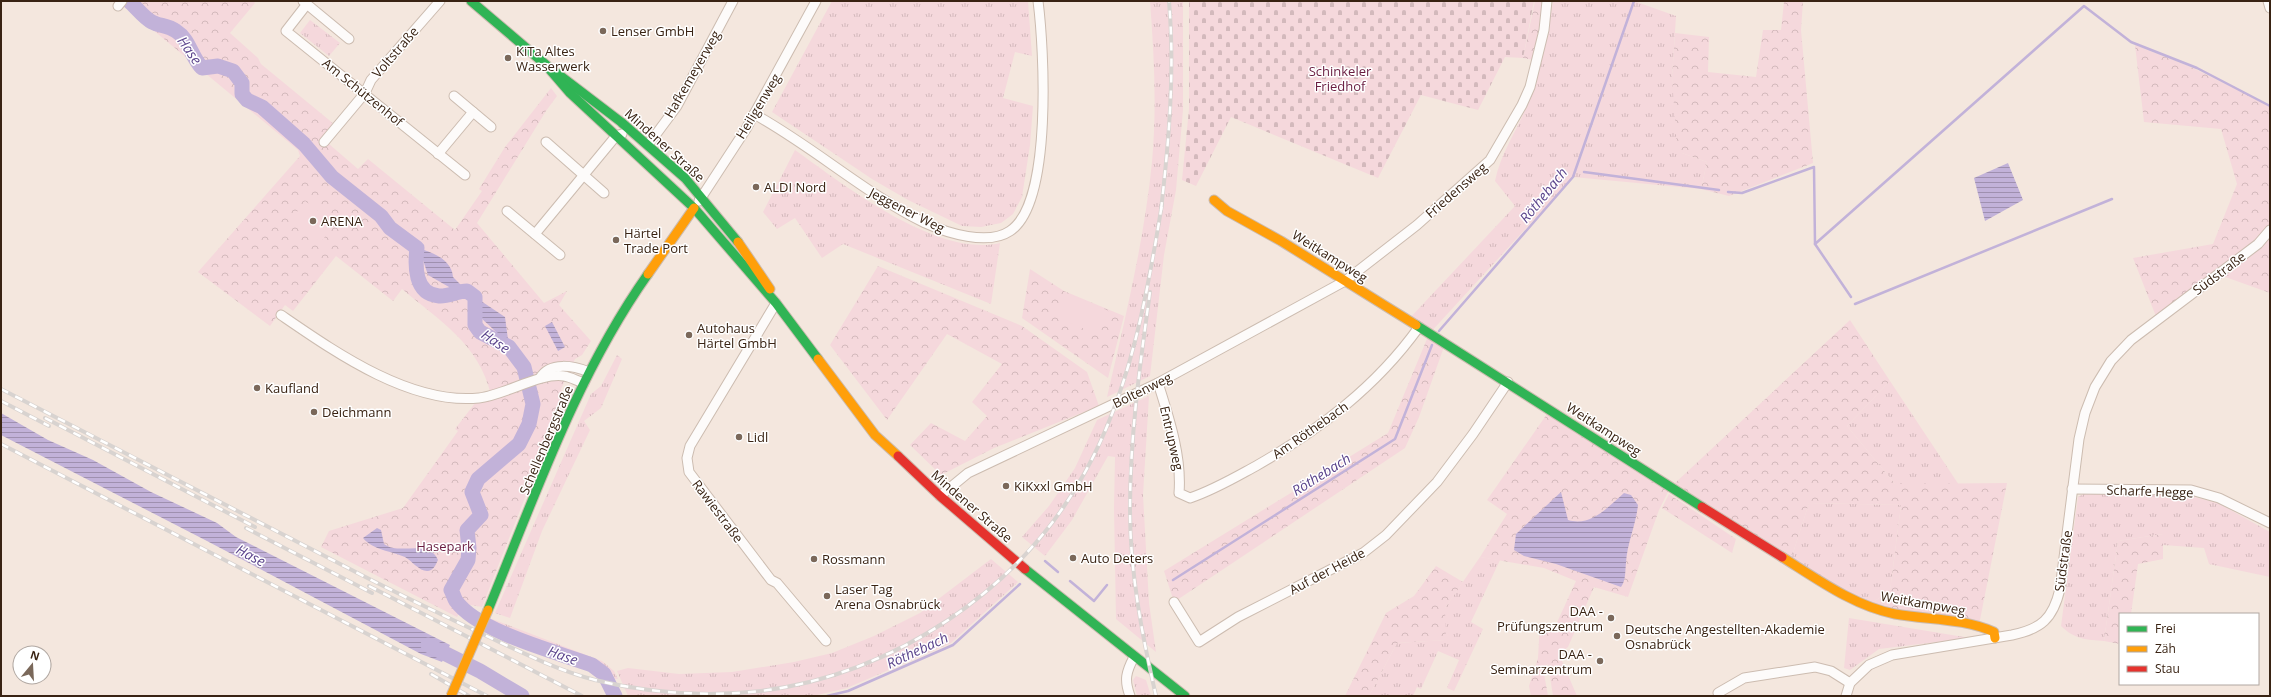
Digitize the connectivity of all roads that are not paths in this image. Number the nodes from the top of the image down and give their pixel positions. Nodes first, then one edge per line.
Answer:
1 (440, 1) edge
2 (471, 1) edge
3 (733, 1) edge
4 (816, 1) edge
5 (1038, 1) edge
6 (1547, 1) edge
7 (2268, 1) edge
8 (305, 3) edge
9 (2270, 8) edge
10 (349, 39) dead end
11 (545, 64) junction
12 (365, 93) junction
13 (454, 96) dead end
14 (473, 112) junction
15 (754, 114) junction
16 (491, 126) dead end
17 (616, 136) junction
18 (637, 136) junction
19 (324, 142) dead end
20 (546, 142) dead end
21 (648, 145) junction
22 (438, 154) junction
23 (583, 175) junction
24 (465, 176) dead end
25 (604, 193) dead end
26 (702, 196) junction
27 (1214, 200) dead end
28 (694, 208) junction
29 (507, 211) dead end
30 (2270, 230) edge
31 (534, 234) junction
32 (560, 255) dead end
33 (1345, 281) junction
34 (776, 303) junction
35 (280, 315) dead end
36 (1419, 327) junction
37 (589, 372) junction
38 (540, 378) junction
39 (1508, 382) junction
40 (1158, 383) junction
41 (584, 384) junction
42 (2072, 489) junction
43 (1179, 493) joint
44 (940, 496) junction
45 (2270, 523) edge
46 (1174, 602) dead end
47 (1995, 638) junction
48 (826, 641) dead end
49 (1134, 657) junction
50 (1850, 683) junction
51 (1718, 692) dead end
52 (451, 696) edge
53 (1130, 696) edge
54 (1185, 696) edge
55 (1846, 696) edge

1 - 12 street, Voltstraße
2 - 11 street, Mindener Straße
3 - 21 street, Hafkemeyerweg
4 - 15 street, Heiligenweg
5 - 15 street, Jeggener Weg
6 - 33 street, Friedensweg
7 - 9 street
8 - 10 street, Am Schützenhof
8 - 12 street, Am Schützenhof
11 - 17 street, Mindener Straße
11 - 18 street, Mindener Straße
12 - 19 street, Voltstraße
12 - 22 street, Am Schützenhof
13 - 14 street
14 - 16 street
14 - 22 street
15 - 26 street, Heiligenweg
17 - 18 street
17 - 23 street
17 - 28 street, Mindener Straße
18 - 21 street, Mindener Straße
20 - 23 street
21 - 26 street, Mindener Straße
22 - 24 street, Am Schützenhof
23 - 25 street
23 - 31 street
26 - 28 street, Heiligenweg
26 - 34 street, Mindener Straße
27 - 33 street, Weitkampweg
28 - 34 street, Mindener Straße
28 - 37 street, Schellenbergstraße
29 - 31 street
30 - 42 street, Südstraße
31 - 32 street
33 - 36 street, Weitkampweg
33 - 40 street, Boltenweg
34 - 44 street, Mindener Straße
34 - 48 street, Rawiestraße
35 - 38 street
36 - 39 street, Weitkampweg
36 - 43 street, Am Röthebach
37 - 38 street
37 - 41 street, Schellenbergstraße
38 - 41 street
39 - 46 street, Auf der Heide
39 - 47 street, Weitkampweg
40 - 43 street, Entrupweg
40 - 44 street, Boltenweg
41 - 52 street, Schellenbergstraße, bridge
42 - 45 street, Scharfe Hegge
42 - 47 street, Südstraße
44 - 49 street, Mindener Straße
47 - 50 street, Südstraße
49 - 53 street
49 - 54 street, Mindener Straße
50 - 51 street
50 - 55 street

